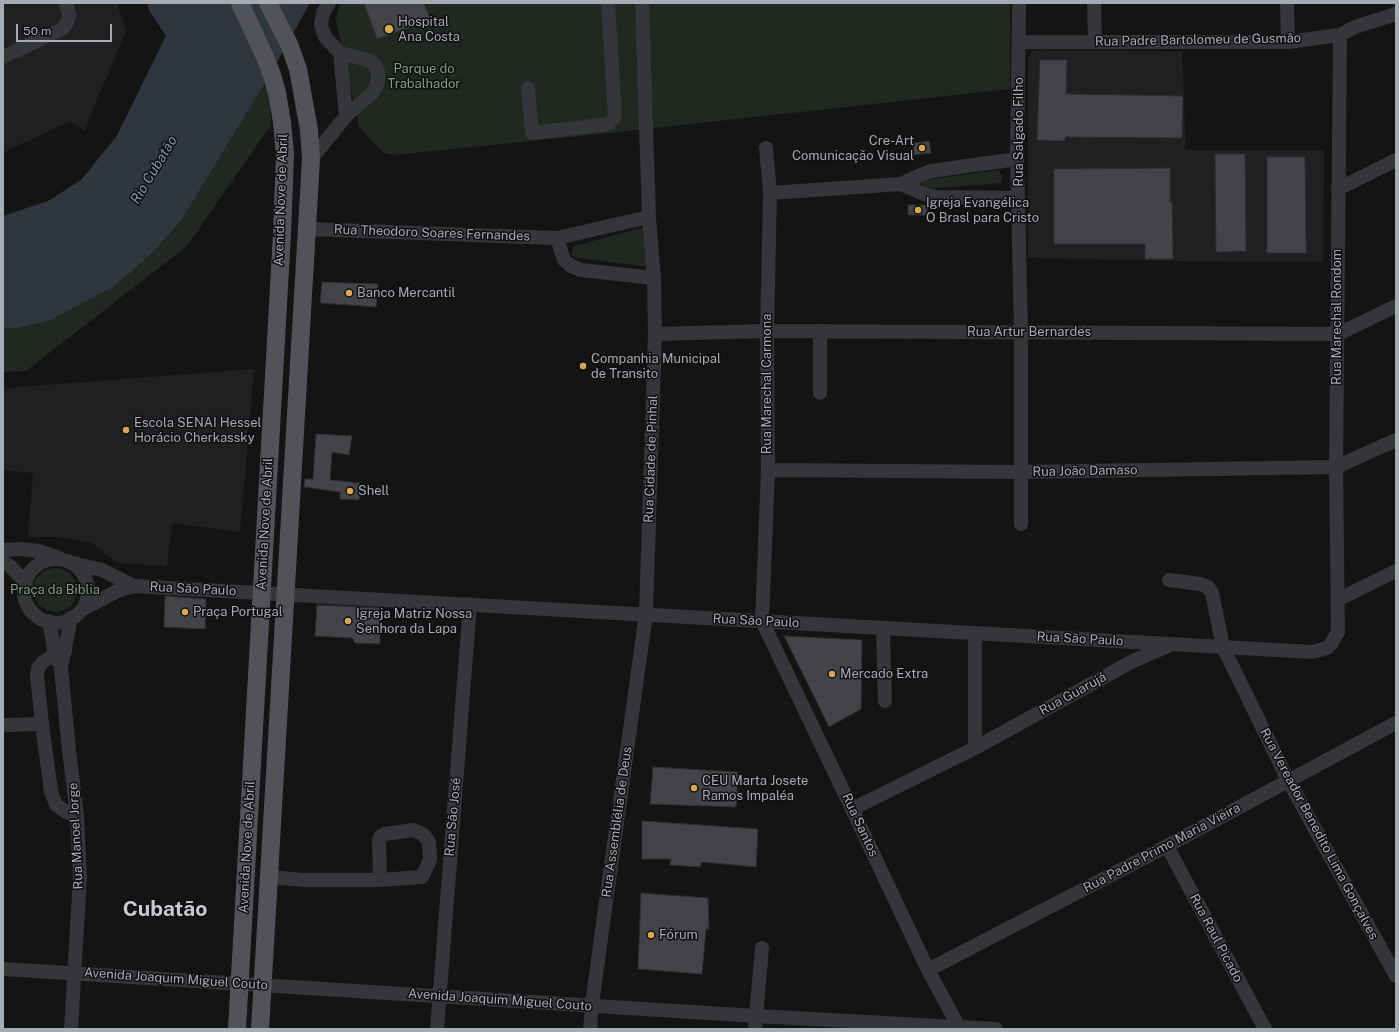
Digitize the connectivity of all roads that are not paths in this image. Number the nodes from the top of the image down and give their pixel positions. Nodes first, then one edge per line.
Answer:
1 (66, 3) edge
2 (240, 3) edge
3 (268, 3) edge
4 (329, 3) edge
5 (608, 3) edge
6 (642, 3) edge
7 (1019, 3) edge
8 (1094, 3) edge
9 (1287, 3) edge
10 (1394, 11) edge
11 (1340, 35) junction
12 (1095, 41) junction
13 (1020, 42) junction
14 (1288, 42) junction
15 (340, 53) junction
16 (3, 57) edge
17 (528, 88) dead end
18 (346, 116) junction
19 (336, 129) junction
20 (309, 130) junction
21 (766, 148) dead end
22 (311, 159) junction
23 (1017, 159) junction
24 (1396, 160) edge
25 (901, 184) junction
26 (1338, 189) junction
27 (770, 193) junction
28 (1018, 198) junction
29 (283, 206) junction
30 (648, 217) junction
31 (307, 229) junction
32 (556, 238) junction
33 (654, 278) junction
34 (1396, 306) edge
35 (767, 331) junction
36 (820, 331) junction
37 (1021, 332) junction
38 (655, 334) junction
39 (1338, 334) junction
40 (820, 393) dead end
41 (1396, 440) edge
42 (1336, 467) junction
43 (768, 470) junction
44 (1021, 472) junction
45 (1021, 524) dead end
46 (3, 550) edge
47 (3, 561) edge
48 (67, 561) junction
49 (1396, 571) edge
50 (1169, 580) dead end
51 (26, 583) junction
52 (134, 586) junction
53 (262, 593) junction
54 (286, 594) junction
55 (1337, 600) junction
56 (470, 604) junction
57 (83, 609) junction
58 (646, 614) junction
59 (72, 618) junction
60 (49, 621) junction
61 (762, 621) junction
62 (883, 628) junction
63 (975, 633) junction
64 (1172, 644) junction
65 (1223, 647) junction
66 (60, 652) junction
67 (885, 701) dead end
68 (4, 724) edge
69 (42, 724) junction
70 (1396, 724) edge
71 (975, 748) junction
72 (1288, 780) junction
73 (852, 809) junction
74 (77, 816) junction
75 (1167, 846) junction
76 (269, 877) junction
77 (380, 880) junction
78 (762, 948) dead end
79 (3, 969) edge
80 (928, 970) junction
81 (74, 973) junction
82 (1396, 976) edge
83 (239, 983) junction
84 (262, 985) junction
85 (439, 996) junction
86 (592, 1005) junction
87 (756, 1022) edge
88 (959, 1028) edge
89 (71, 1029) edge
90 (236, 1029) edge
91 (260, 1029) edge
92 (437, 1029) edge
93 (590, 1029) edge
94 (996, 1029) edge
95 (1265, 1029) edge

1 - 16 street
2 - 29 main road, Avenida Nove de Abril
3 - 20 main road, Avenida Nove de Abril
4 - 15 street
5 - 17 street
6 - 30 street, Rua Cidade de Pinhal
7 - 13 street, Rua Salgado Filho
8 - 12 street
9 - 14 street
10 - 11 street, Rua Padre Bartolomeu de Gusmão
11 - 14 street, Rua Padre Bartolomeu de Gusmão
11 - 26 street, Rua Marechal Rondom
12 - 13 street, Rua Padre Bartolomeu de Gusmão
12 - 14 street, Rua Padre Bartolomeu de Gusmão
13 - 23 street, Rua Salgado Filho
15 - 18 street
15 - 18 street
18 - 19 street
19 - 20 street
19 - 22 street
20 - 22 main road, Avenida Nove de Abril
21 - 27 street, Rua Marechal Carmona
22 - 31 main road, Avenida Nove de Abril
23 - 25 street
23 - 28 street, Rua Salgado Filho
24 - 26 street
25 - 27 street
25 - 28 street
26 - 39 street, Rua Marechal Rondom
27 - 35 street, Rua Marechal Carmona
28 - 37 street, Rua Salgado Filho
29 - 31 main road
29 - 53 main road, Avenida Nove de Abril
30 - 32 street, Rua Theodoro Soares Fernandes
30 - 33 street, Rua Cidade de Pinhal
31 - 32 street, Rua Theodoro Soares Fernandes
31 - 54 main road, Avenida Nove de Abril
32 - 33 street
33 - 38 street, Rua Cidade de Pinhal
34 - 39 street, Rua Artur Bernardes
35 - 36 street, Rua Artur Bernardes
35 - 38 street, Rua Artur Bernardes
35 - 43 street, Rua Marechal Carmona
36 - 37 street, Rua Artur Bernardes
36 - 40 street
37 - 39 street, Rua Artur Bernardes
37 - 44 street, Rua Salgado Filho
38 - 58 street, Rua Cidade de Pinhal
39 - 42 street, Rua Marechal Rondom
41 - 42 street, Rua João Damaso
42 - 44 street, Rua João Damaso
42 - 55 street, Rua Marechal Rondom
43 - 44 street, Rua João Damaso
43 - 61 street, Rua Marechal Carmona
44 - 45 street, Rua Salgado Filho
46 - 48 street, Rua São Paulo
47 - 51 street
48 - 51 street
48 - 52 street, Rua São Paulo
48 - 57 street
49 - 55 street
50 - 65 street, Rua Vereador Benedito Lima Gonçalves
51 - 60 street
52 - 53 street, Rua São Paulo
52 - 57 street, Rua São Paulo
53 - 54 street, Rua São Paulo
53 - 83 main road, Avenida Nove de Abril
54 - 56 street, Rua São Paulo
54 - 76 main road, Avenida Nove de Abril
55 - 65 street, Rua São Paulo
56 - 58 street, Rua São Paulo
56 - 85 street, Rua São José
57 - 59 street
58 - 61 street, Rua São Paulo
58 - 86 street, Rua Assemblélia de Deus
59 - 60 street
59 - 66 street, Rua Manoel Jorge
60 - 66 street, Rua Manoel Jorge
61 - 62 street, Rua São Paulo
61 - 73 street, Rua Santos
62 - 63 street, Rua São Paulo
62 - 67 street
63 - 64 street, Rua São Paulo
63 - 71 street
64 - 65 street, Rua São Paulo
64 - 71 street, Rua Guarujá
65 - 72 street, Rua Vereador Benedito Lima Gonçalves
66 - 69 street
66 - 74 street, Rua Manoel Jorge
68 - 69 street
69 - 74 street
70 - 72 street, Rua Padre Primo Maria Vieira
71 - 73 street, Rua Guarujá
72 - 75 street, Rua Padre Primo Maria Vieira
72 - 82 street, Rua Vereador Benedito Lima Gonçalves
73 - 80 street, Rua Santos
74 - 81 street, Rua Manoel Jorge
75 - 80 street, Rua Padre Primo Maria Vieira
75 - 95 street, Rua Raul Picado
76 - 77 street
76 - 84 main road, Avenida Nove de Abril
77 - 77 street
78 - 87 street
79 - 81 street, Avenida Joaquim Miguel Couto
80 - 88 street, Rua Santos
81 - 83 street, Avenida Joaquim Miguel Couto
81 - 89 street, Rua Manoel Jorge
83 - 84 street, Avenida Joaquim Miguel Couto
83 - 90 main road, Avenida Nove de Abril
84 - 85 street, Avenida Joaquim Miguel Couto
84 - 91 main road, Avenida Nove de Abril
85 - 86 street, Avenida Joaquim Miguel Couto
85 - 92 street, Rua São José
86 - 87 street, Avenida Joaquim Miguel Couto
86 - 93 street, Rua Assemblélia de Deus
87 - 88 street, Avenida Joaquim Miguel Couto
88 - 94 street, Avenida Joaquim Miguel Couto

